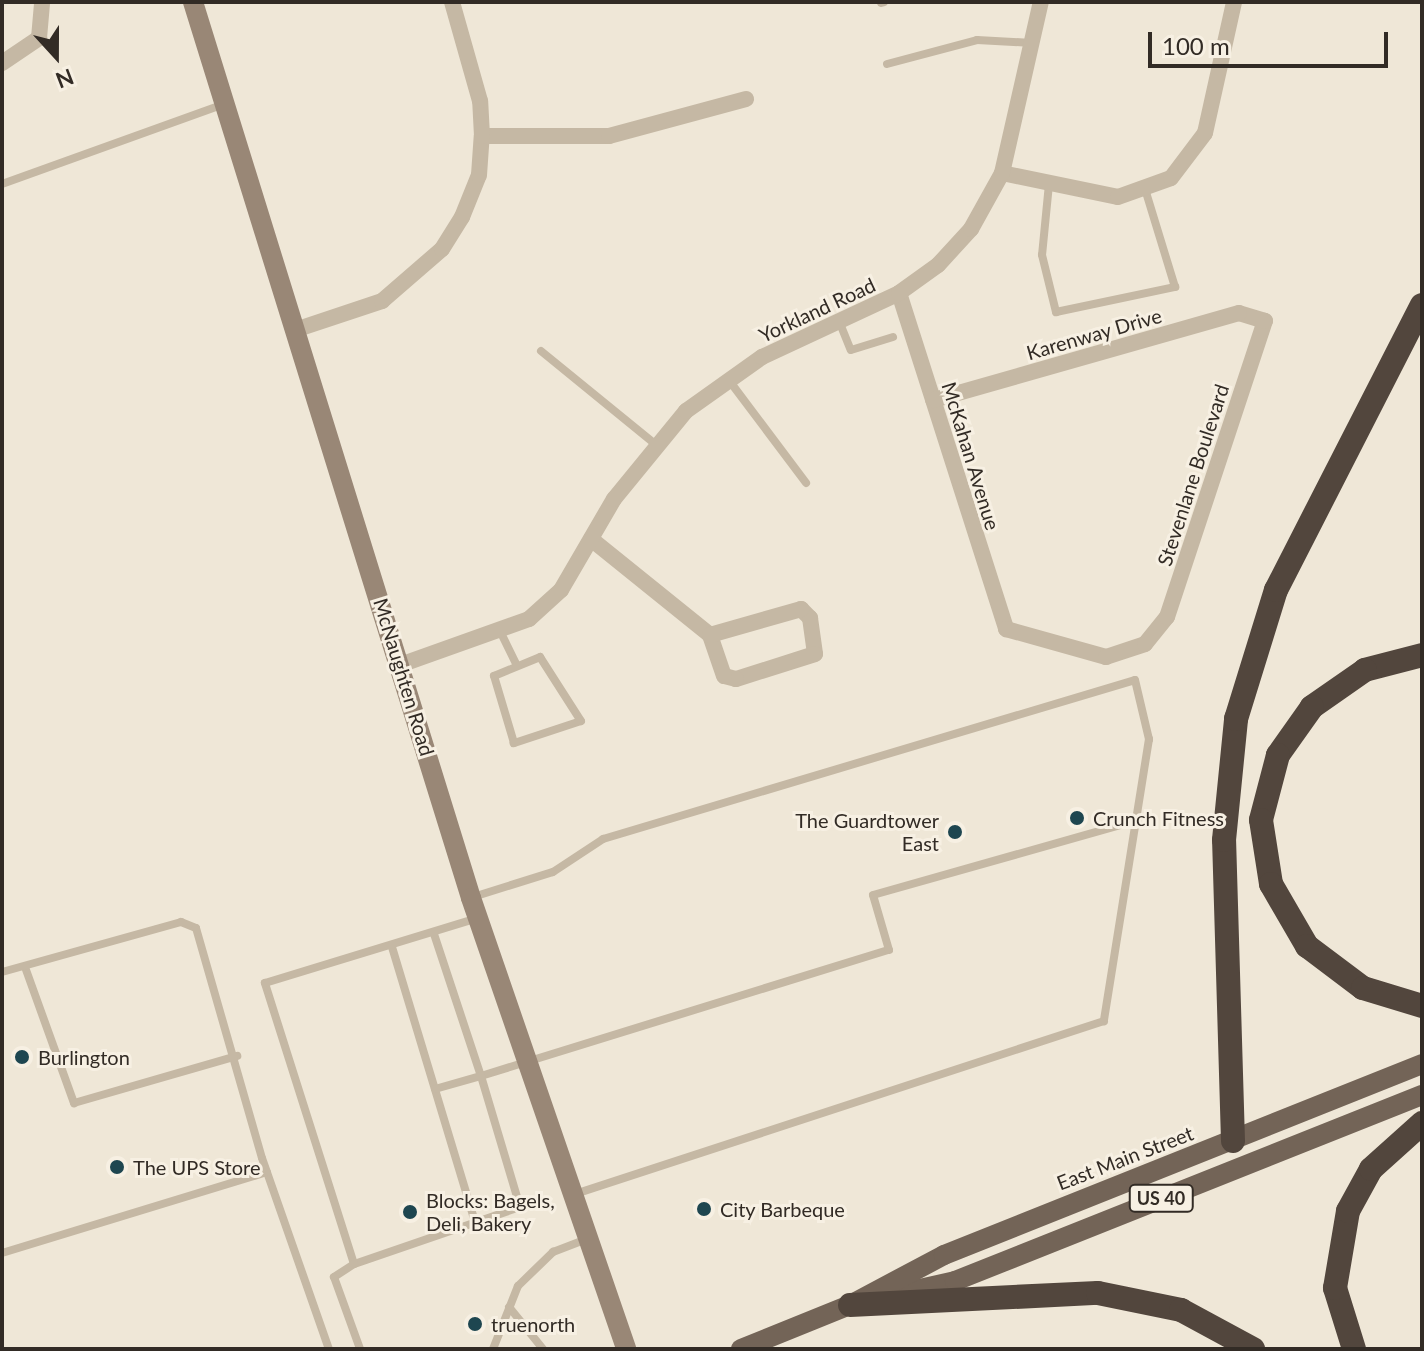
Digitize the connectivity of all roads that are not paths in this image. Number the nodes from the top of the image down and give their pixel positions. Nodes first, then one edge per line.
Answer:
1 (42, 2) edge
2 (193, 2) edge
3 (452, 2) edge
4 (1041, 2) edge
5 (1234, 2) edge
6 (1032, 43) junction
7 (2, 63) edge
8 (887, 64) dead end
9 (746, 99) dead end
10 (227, 104) junction
11 (482, 136) junction
12 (1002, 173) junction
13 (2, 184) edge
14 (1049, 184) junction
15 (1146, 192) junction
16 (899, 293) junction
17 (1422, 305) edge
18 (839, 321) junction
19 (1265, 321) joint
20 (298, 329) junction
21 (893, 337) dead end
22 (541, 351) dead end
23 (728, 379) junction
24 (933, 400) junction
25 (655, 444) junction
26 (806, 483) dead end
27 (591, 539) junction
28 (1006, 629) joint
29 (501, 633) junction
30 (710, 635) junction
31 (1422, 655) edge
32 (516, 664) junction
33 (400, 665) junction
34 (1138, 820) junction
35 (474, 908) junction
36 (434, 934) junction
37 (392, 947) junction
38 (25, 967) junction
39 (2, 972) edge
40 (1422, 1006) edge
41 (237, 1056) junction
42 (528, 1063) junction
43 (1422, 1064) edge
44 (481, 1076) junction
45 (435, 1089) junction
46 (1422, 1095) edge
47 (1422, 1123) edge
48 (1233, 1141) junction
49 (267, 1172) junction
50 (574, 1194) junction
51 (475, 1222) junction
52 (589, 1237) junction
53 (2, 1253) edge
54 (354, 1264) junction
55 (850, 1305) junction
56 (509, 1307) junction
57 (329, 1349) edge
58 (360, 1349) edge
59 (493, 1349) edge
60 (543, 1349) edge
61 (626, 1349) edge
62 (741, 1349) edge
63 (1253, 1349) edge
64 (1354, 1349) edge

1 - 7 street
2 - 10 street, McNaughten Road
3 - 11 street
4 - 6 street, Yorkland Road
5 - 15 street
6 - 8 lane
6 - 12 street, Yorkland Road
9 - 11 street
10 - 13 lane
10 - 20 street, McNaughten Road
11 - 20 street
12 - 14 street
12 - 16 street, Yorkland Road
14 - 15 street
14 - 15 lane
16 - 18 street, Yorkland Road
16 - 24 street, McKahan Avenue
17 - 48 highway
18 - 21 lane
18 - 23 street, Yorkland Road
19 - 24 street, Karenway Drive
19 - 28 street, Stevenlane Boulevard
20 - 33 street, McNaughten Road
22 - 25 lane
23 - 25 street, Yorkland Road
23 - 26 lane
24 - 28 street, McKahan Avenue
25 - 27 street, Yorkland Road
27 - 29 street, Yorkland Road
27 - 30 street
29 - 32 lane
29 - 33 street, Yorkland Road
30 - 30 street
31 - 40 highway
32 - 32 lane
33 - 35 street, McNaughten Road
34 - 35 lane
34 - 42 lane
34 - 50 lane
35 - 36 lane
35 - 42 street, McNaughten Road
36 - 37 lane
36 - 44 lane
37 - 45 lane
37 - 54 lane
38 - 39 lane
38 - 41 lane
38 - 41 lane
41 - 49 lane
42 - 44 lane
42 - 50 street, McNaughten Road
43 - 48 main road, East Main Street / US 40
44 - 45 lane
44 - 51 lane
45 - 51 lane
46 - 55 main road, East Main Street / US 40
47 - 64 highway
48 - 55 main road, East Main Street / US 40
49 - 53 lane
49 - 57 lane
50 - 52 street, McNaughten Road
51 - 54 lane
52 - 56 lane
52 - 61 street, McNaughten Road
54 - 58 lane
55 - 62 main road, East Main Street / US 40
55 - 63 highway
56 - 59 lane
56 - 60 lane

